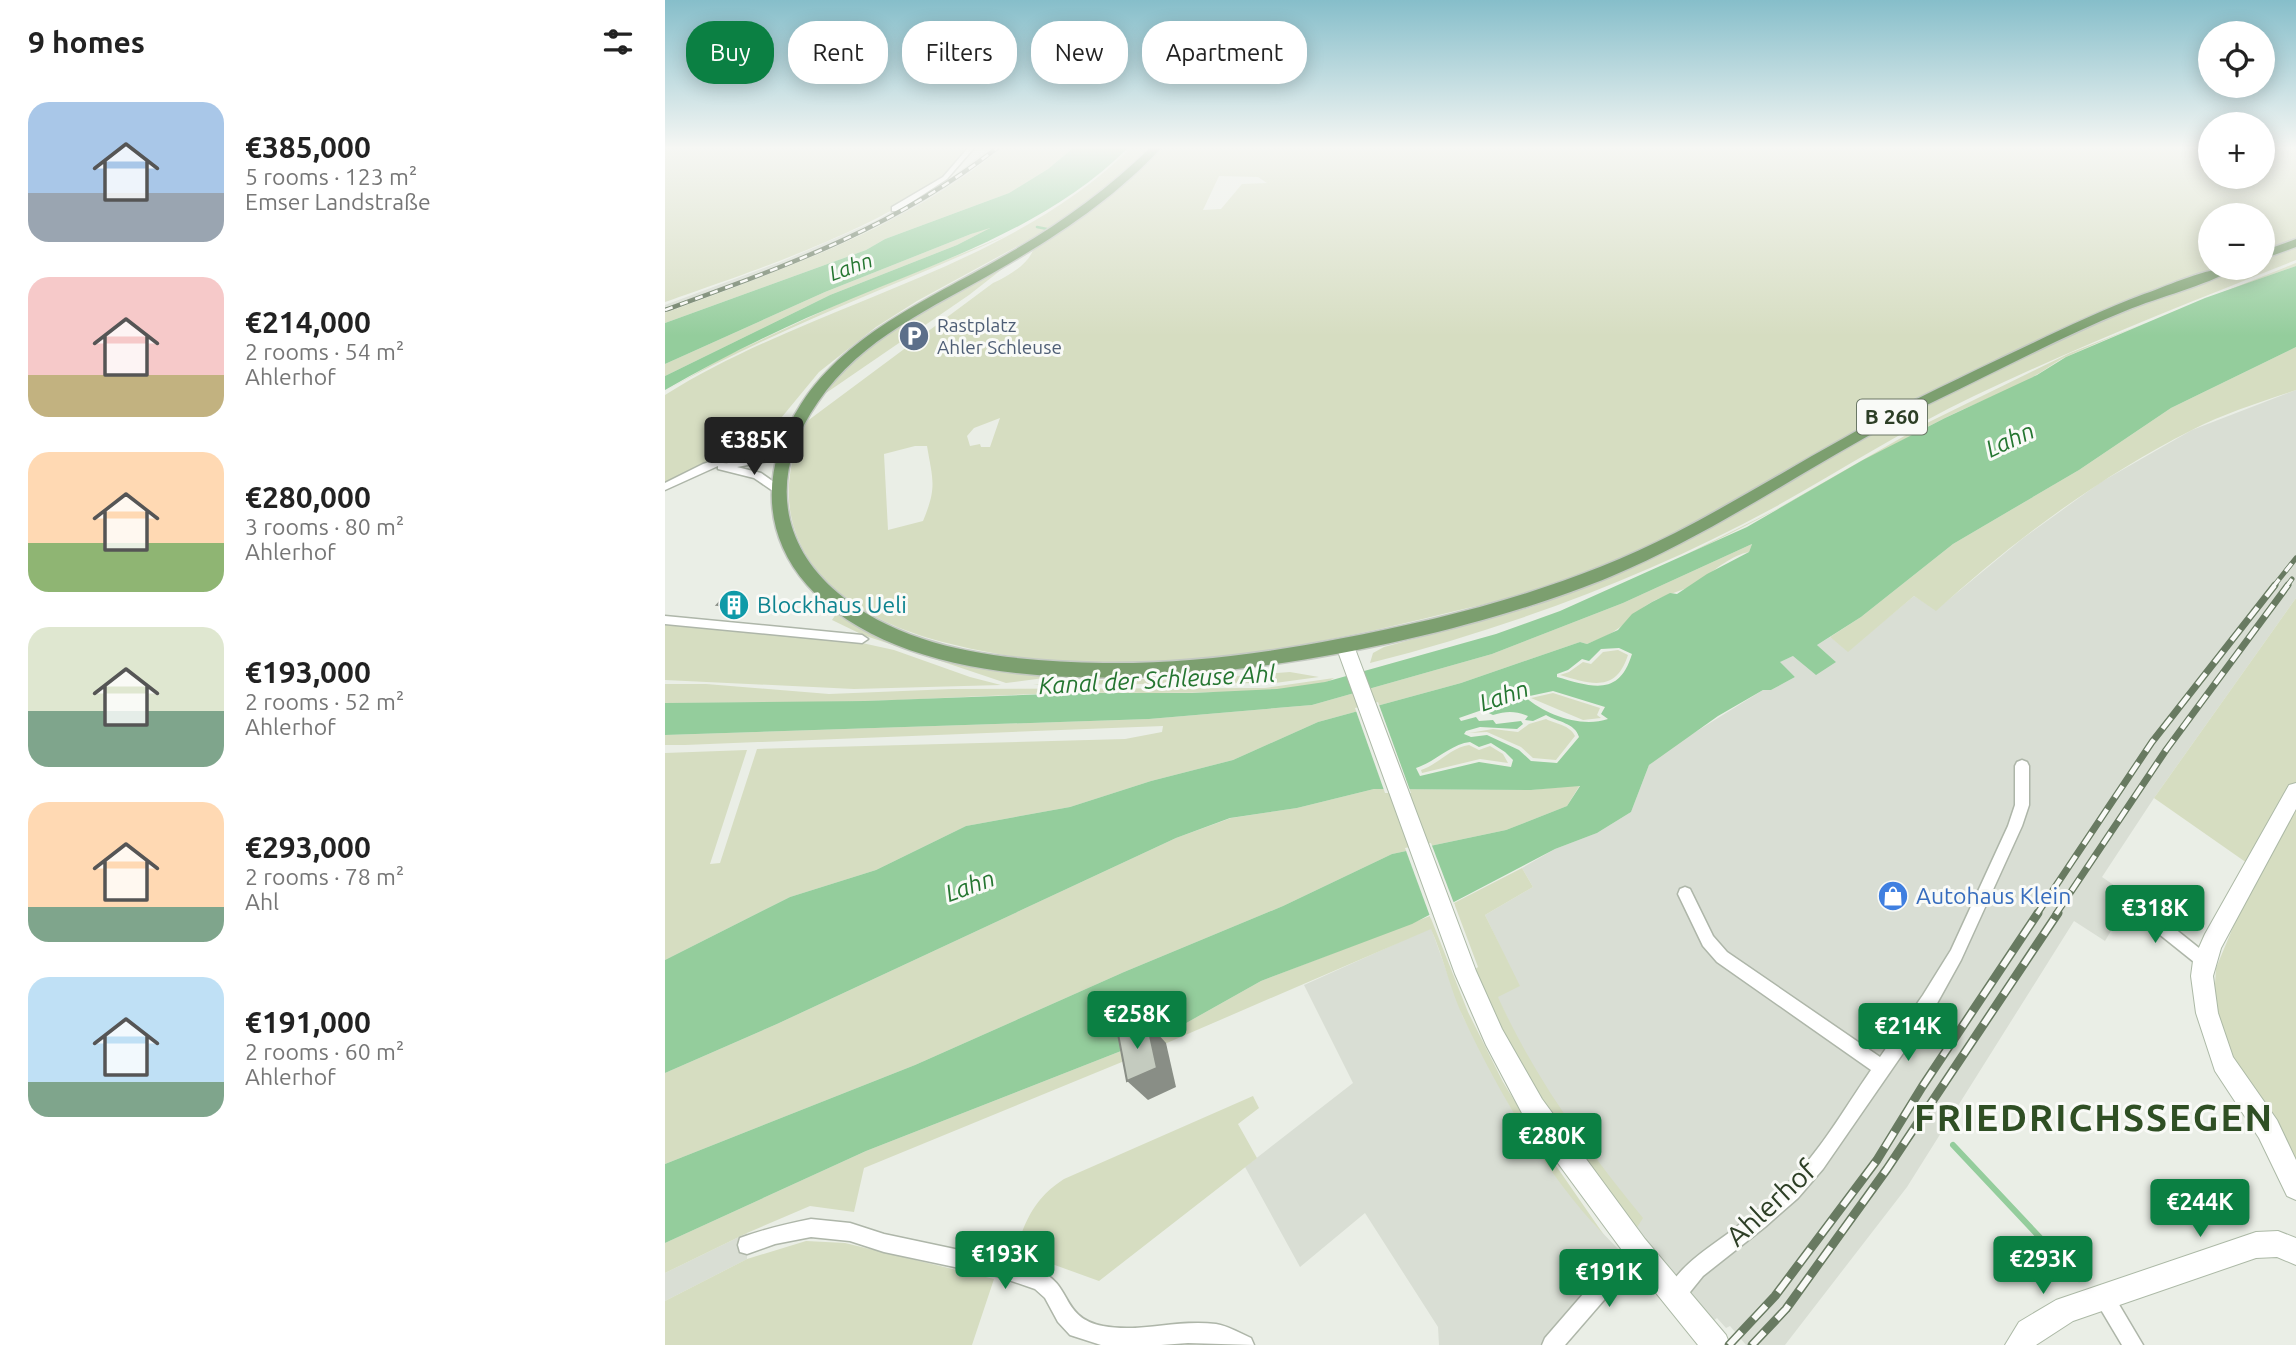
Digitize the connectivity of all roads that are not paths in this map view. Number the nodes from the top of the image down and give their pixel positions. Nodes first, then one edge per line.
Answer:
1 (1083, 211) edge
2 (2296, 243) edge
3 (2275, 251) edge
4 (2198, 280) edge
5 (797, 423) junction
6 (782, 456) junction
7 (723, 463) junction
8 (665, 486) edge
9 (778, 489) junction
10 (665, 620) edge
11 (862, 639) dead end
12 (1347, 651) junction
13 (2022, 766) dead end
14 (2296, 791) edge
15 (1685, 894) dead end
16 (2129, 901) dead end
17 (2204, 961) junction
18 (1882, 1068) junction
19 (2296, 1187) edge
20 (747, 1245) dead end
21 (1636, 1248) junction
22 (2296, 1252) edge
23 (1675, 1295) junction
24 (2104, 1298) junction
25 (1710, 1338) edge
26 (1244, 1345) edge
27 (1552, 1345) edge
28 (2019, 1345) edge
29 (2133, 1345) edge

1 - 5 main road, B 260
2 - 3 main road
4 - 12 main road, B 260
5 - 6 main road, B 260
5 - 7 street
6 - 7 street
6 - 9 main road, B 260
7 - 8 street
7 - 9 street
9 - 12 main road, B 260
10 - 11 street
12 - 21 street
13 - 18 street, Ahlerhof
14 - 17 street
15 - 18 street
16 - 17 street
17 - 19 street
18 - 23 street, Ahlerhof
20 - 26 street
21 - 23 street
21 - 27 street
22 - 24 street
23 - 25 street
24 - 28 street
24 - 29 street

